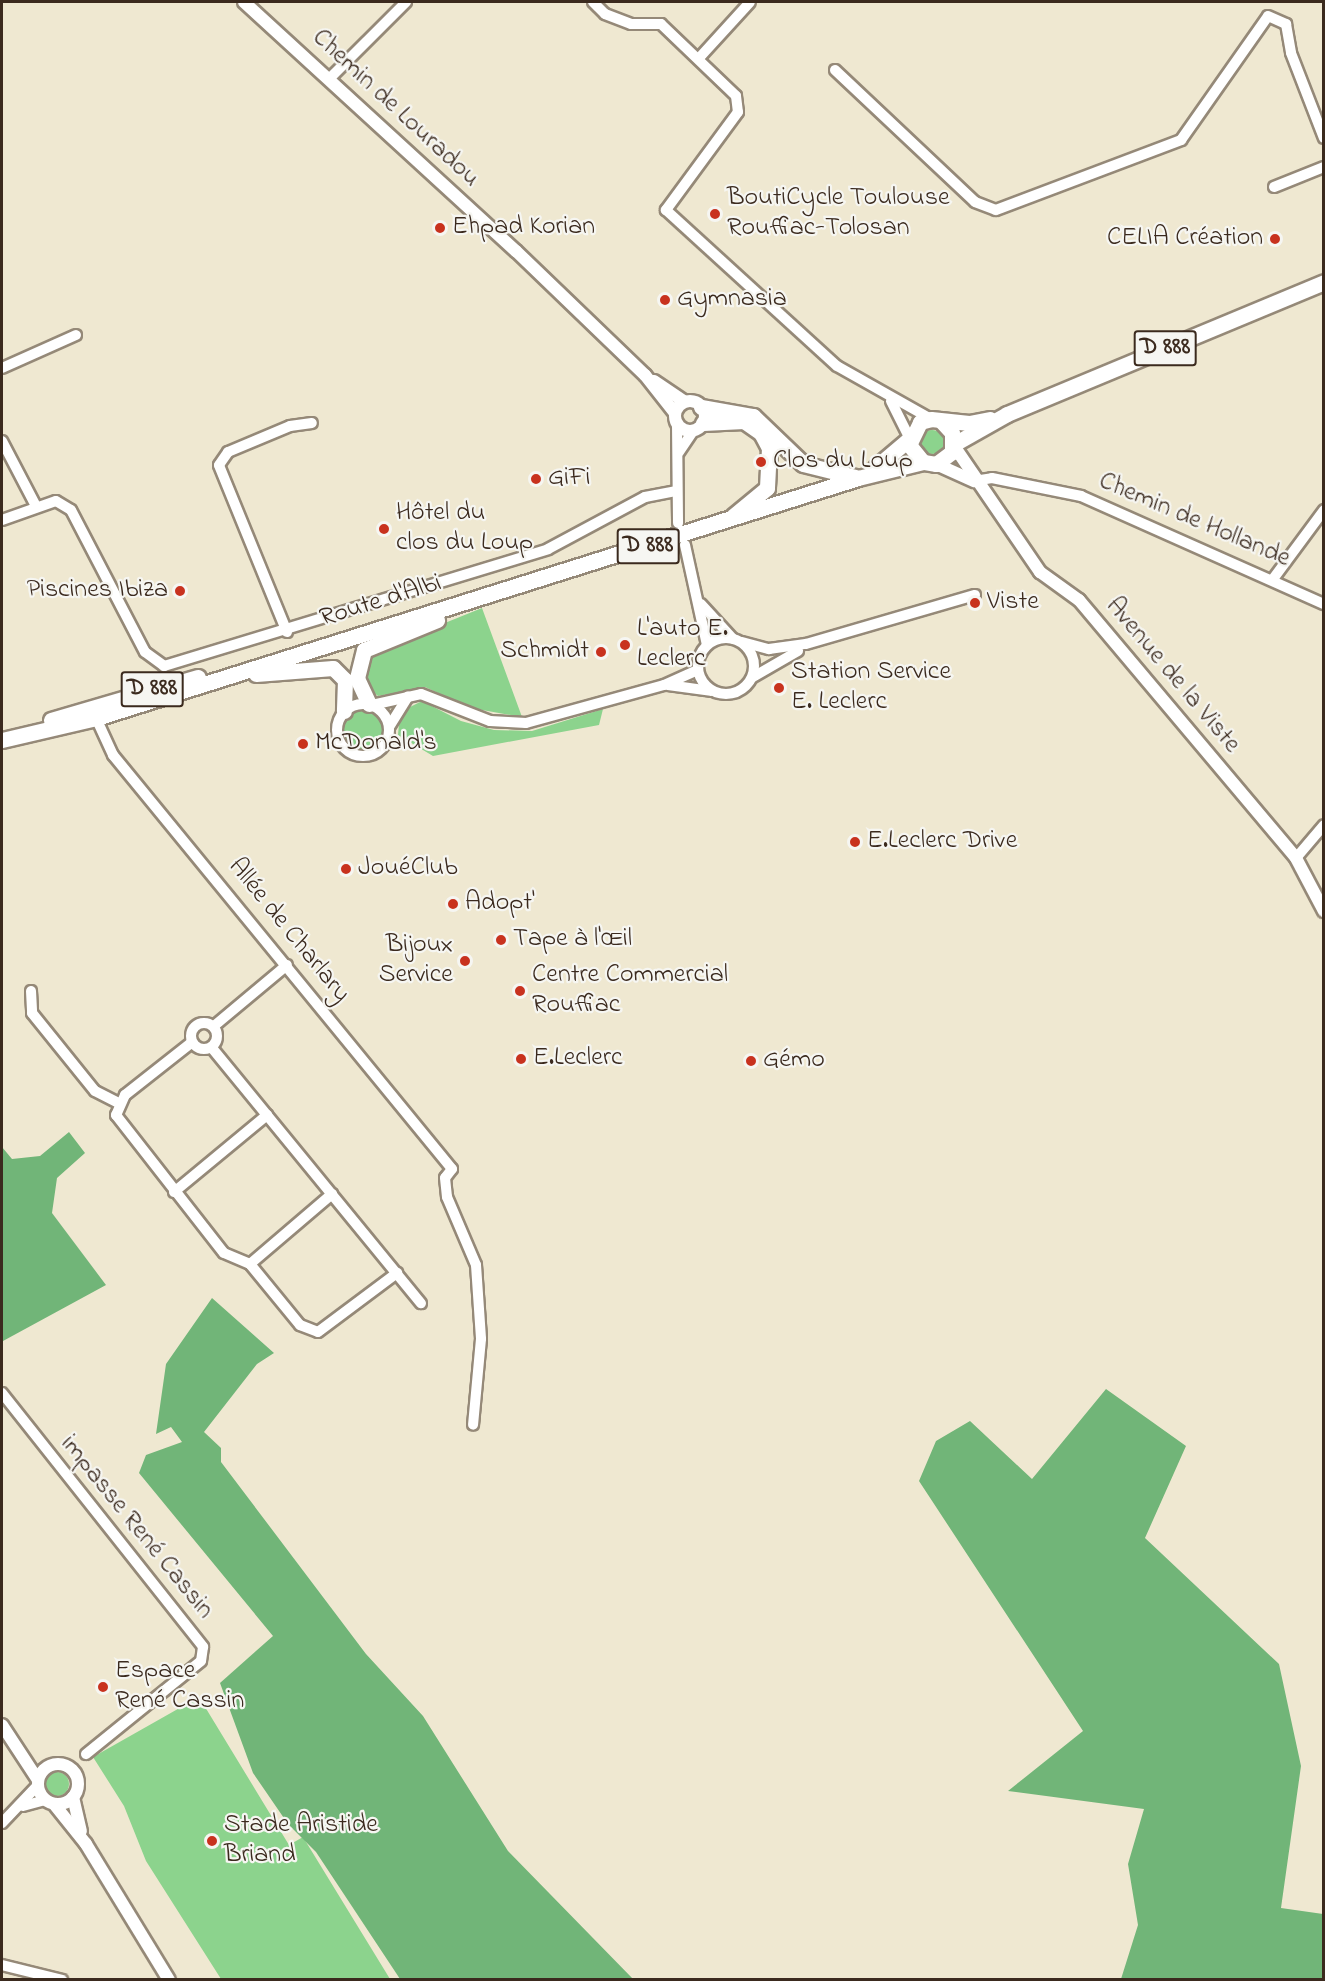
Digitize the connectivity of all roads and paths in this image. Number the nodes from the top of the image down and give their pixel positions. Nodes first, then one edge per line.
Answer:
1 (244, 2) edge
2 (406, 2) edge
3 (592, 2) edge
4 (750, 2) edge
5 (700, 57) junction
6 (835, 70) dead end
7 (329, 79) junction
8 (1323, 138) edge
9 (1323, 167) edge
10 (1274, 187) dead end
11 (1323, 282) edge
12 (76, 334) dead end
13 (2, 368) edge
14 (645, 375) junction
15 (889, 398) junction
16 (686, 402) junction
17 (701, 407) junction
18 (1007, 414) junction
19 (676, 419) junction
20 (936, 420) junction
21 (312, 423) dead end
22 (698, 427) junction
23 (909, 438) junction
24 (2, 441) edge
25 (954, 445) junction
26 (679, 452) junction
27 (930, 463) junction
28 (858, 478) junction
29 (974, 481) junction
30 (675, 491) junction
31 (36, 506) junction
32 (1323, 510) edge
33 (2, 520) edge
34 (678, 523) dead end
35 (725, 523) junction
36 (685, 545) dead end
37 (1273, 579) junction
38 (529, 582) junction
39 (975, 595) dead end
40 (700, 603) junction
41 (1323, 604) edge
42 (288, 632) junction
43 (829, 639) junction
44 (737, 640) junction
45 (707, 645) junction
46 (295, 653) junction
47 (697, 670) junction
48 (752, 678) junction
49 (220, 679) junction
50 (664, 685) junction
51 (713, 692) junction
52 (408, 698) junction
53 (371, 704) junction
54 (344, 711) junction
55 (96, 718) junction
56 (389, 727) junction
57 (7, 739) edge
58 (1323, 825) edge
59 (1296, 858) junction
60 (1323, 911) edge
61 (287, 965) junction
62 (30, 991) dead end
63 (214, 1026) junction
64 (191, 1043) junction
65 (212, 1048) junction
66 (119, 1103) junction
67 (267, 1115) junction
68 (174, 1192) junction
69 (332, 1194) junction
70 (250, 1264) junction
71 (397, 1273) junction
72 (421, 1303) dead end
73 (2, 1393) edge
74 (473, 1425) dead end
75 (2, 1725) edge
76 (86, 1754) dead end
77 (26, 1755) junction
78 (53, 1764) junction
79 (38, 1782) junction
80 (73, 1797) junction
81 (50, 1802) junction
82 (22, 1806) junction
83 (2, 1823) edge
84 (86, 1844) junction
85 (2, 1965) edge
86 (62, 1980) edge
87 (169, 1980) edge

1 - 7 street, Chemin de Louradou
2 - 7 street
3 - 5 street
4 - 5 street
5 - 15 street
6 - 8 street
7 - 14 street, Chemin de Louradou
9 - 10 street
11 - 18 main road, D 888
12 - 13 street
14 - 16 street
14 - 19 street
15 - 20 street
15 - 23 street
16 - 17 street
16 - 19 street
17 - 22 street
17 - 28 main road
18 - 20 main road, D 888
18 - 25 main road, D 888
19 - 22 street
19 - 26 street
20 - 23 main road
20 - 25 main road
21 - 42 street
22 - 26 street
22 - 35 main road
23 - 27 main road
23 - 28 main road, Route d'Albi / D 888
24 - 31 street
25 - 27 main road
25 - 29 street, Avenue de la Viste
26 - 30 street
27 - 28 main road, Route d'Albi / D 888
27 - 29 street, Avenue de la Viste
28 - 35 main road, Route d'Albi / D 888
29 - 37 street, Chemin de Hollande
29 - 59 street, Avenue de la Viste
30 - 34 street
30 - 42 street
31 - 33 street
31 - 42 street
32 - 37 street
35 - 38 main road, Route d'Albi / D 888
36 - 40 street
37 - 41 street, Chemin de Hollande
38 - 46 main road, Route d'Albi / D 888
38 - 53 main road
39 - 43 street
40 - 44 street
40 - 45 street
43 - 44 street
43 - 48 street
44 - 45 street
44 - 48 street
45 - 47 street
46 - 49 main road, Route d'Albi / D 888
46 - 57 main road, Route d'Albi / D 888
47 - 50 street
47 - 51 street
48 - 51 street
49 - 54 main road
49 - 55 main road, Route d'Albi / D 888
50 - 51 street
50 - 52 street
52 - 53 street
52 - 56 street
53 - 54 street
53 - 56 street
54 - 56 street
55 - 57 main road, Route d'Albi / D 888
55 - 61 street, Allée de Charlary
58 - 59 street
59 - 60 street, Avenue de la Viste
61 - 63 street
61 - 74 street, Allée de Charlary
62 - 66 street
63 - 64 street
63 - 65 street
64 - 65 street
64 - 66 street
65 - 67 street
66 - 68 street
67 - 68 street
67 - 69 street
68 - 70 street
69 - 70 street
69 - 71 street
70 - 71 street
71 - 72 street
73 - 76 street, impasse René Cassin
75 - 77 street
77 - 78 street
77 - 79 street
78 - 79 street
78 - 80 street
79 - 81 street
79 - 82 street
80 - 81 street
80 - 84 street
81 - 82 street
81 - 84 street
82 - 83 street
84 - 87 street
85 - 86 street

